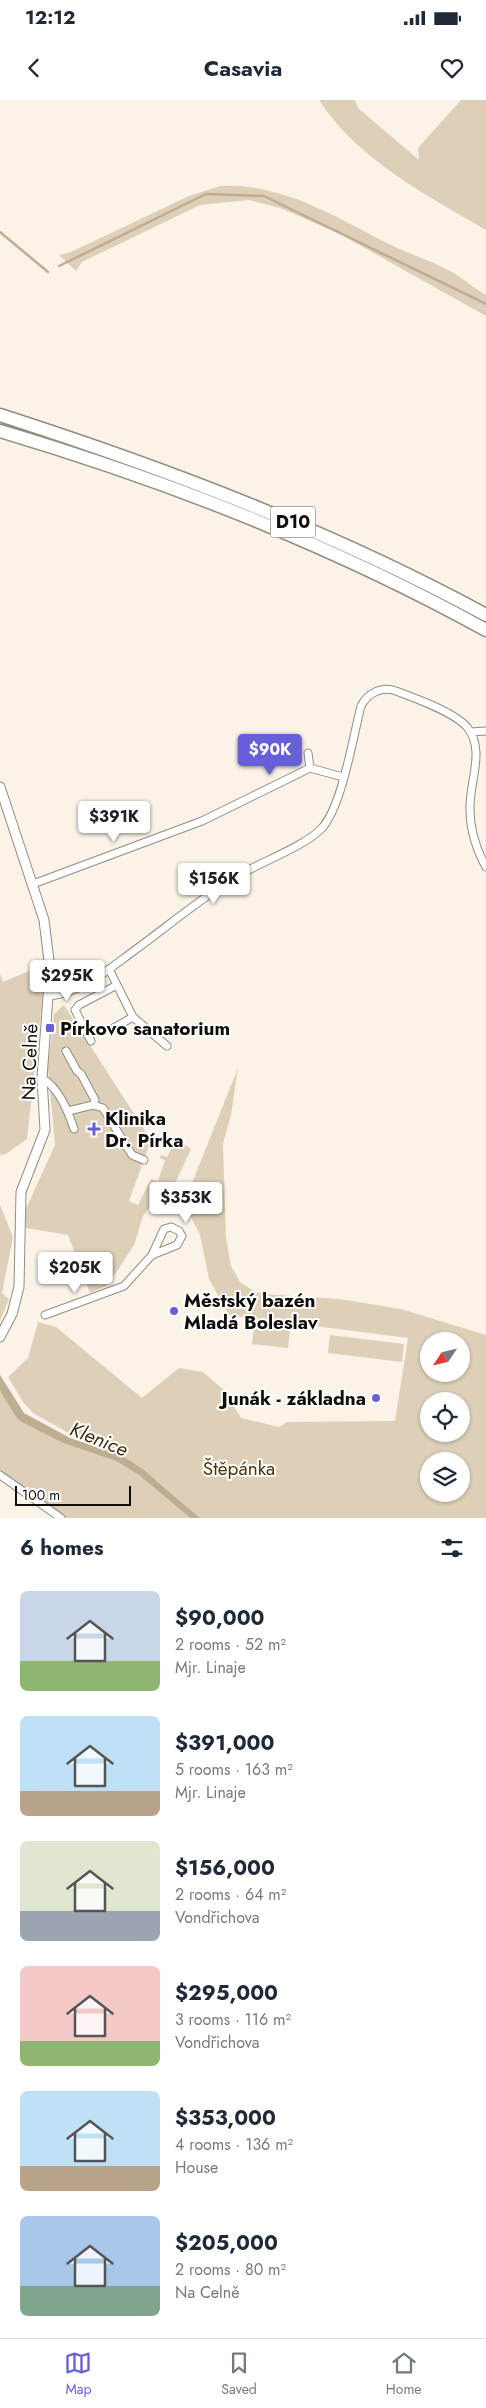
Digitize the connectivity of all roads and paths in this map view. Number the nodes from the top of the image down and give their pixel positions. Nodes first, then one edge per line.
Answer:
1 (0, 415) edge
2 (0, 431) edge
3 (486, 615) edge
4 (486, 630) edge
5 (486, 731) edge
6 (470, 732) junction
7 (308, 753) dead end
8 (310, 768) junction
9 (343, 777) junction
10 (0, 787) edge
11 (486, 867) edge
12 (32, 884) junction
13 (109, 969) junction
14 (117, 985) junction
15 (49, 996) junction
16 (133, 1017) junction
17 (112, 1029) dead end
18 (91, 1042) dead end
19 (167, 1046) dead end
20 (66, 1051) dead end
21 (42, 1078) junction
22 (93, 1105) junction
23 (68, 1110) junction
24 (74, 1128) dead end
25 (144, 1160) dead end
26 (152, 1255) junction
27 (45, 1315) dead end
28 (0, 1337) edge
29 (0, 1475) edge
30 (61, 1518) edge

1 - 3 highway, D10
2 - 4 highway, D10
5 - 6 street
6 - 9 street
6 - 11 street
7 - 8 street
8 - 9 street
8 - 12 street
9 - 13 street
10 - 12 street, Na Celně
12 - 15 street, Na Celně
13 - 14 street
13 - 15 street
14 - 16 street
14 - 18 street
15 - 21 street, Na Celně
16 - 17 street
16 - 19 street
20 - 22 street
21 - 23 street
21 - 28 street, Na Celně
22 - 23 street
22 - 25 street
23 - 24 street
26 - 26 street
26 - 27 street
29 - 30 street

